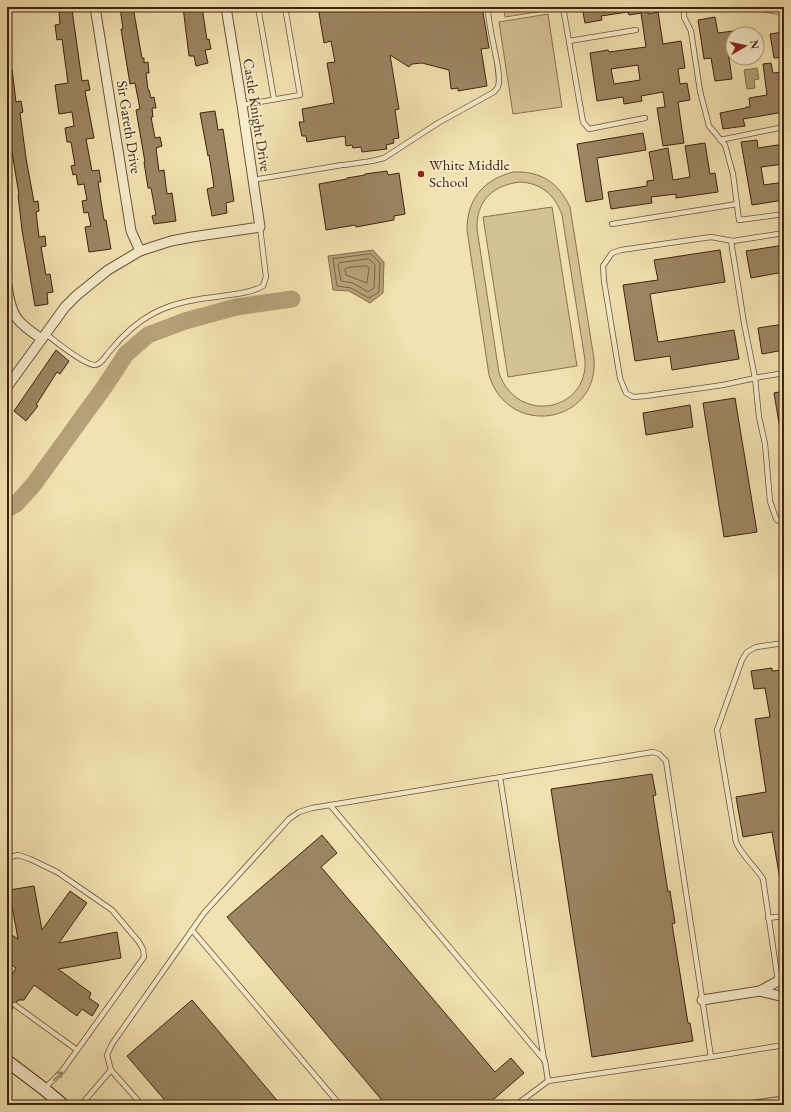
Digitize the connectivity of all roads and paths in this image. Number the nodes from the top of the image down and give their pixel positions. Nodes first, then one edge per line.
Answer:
1 (95, 7) edge
2 (226, 7) edge
3 (258, 7) edge
4 (286, 7) edge
5 (488, 7) edge
6 (563, 7) edge
7 (684, 7) edge
8 (754, 7) edge
9 (784, 13) edge
10 (636, 30) dead end
11 (569, 41) junction
12 (274, 99) junction
13 (242, 105) junction
14 (645, 118) dead end
15 (784, 127) edge
16 (720, 140) junction
17 (253, 180) junction
18 (737, 204) junction
19 (784, 214) edge
20 (612, 224) dead end
21 (260, 227) junction
22 (784, 233) edge
23 (731, 241) junction
24 (140, 251) junction
25 (7, 285) edge
26 (44, 337) junction
27 (784, 373) edge
28 (755, 378) junction
29 (7, 387) edge
30 (784, 522) edge
31 (784, 643) edge
32 (500, 777) junction
33 (330, 805) junction
34 (7, 858) edge
35 (784, 916) edge
36 (768, 918) junction
37 (192, 930) junction
38 (781, 980) edge
39 (760, 990) junction
40 (782, 996) edge
41 (702, 1000) junction
42 (15, 1005) dead end
43 (784, 1045) edge
44 (77, 1050) junction
45 (711, 1057) junction
46 (545, 1060) junction
47 (7, 1061) edge
48 (111, 1070) junction
49 (548, 1081) junction
50 (44, 1088) junction
51 (784, 1101) edge
52 (63, 1105) edge
53 (81, 1105) edge
54 (142, 1105) edge
55 (340, 1105) edge
56 (516, 1105) edge
57 (755, 1105) edge

1 - 24 street, Sir Gareth Drive
2 - 13 street, Castle Knight Drive
3 - 12 lane
4 - 12 lane
5 - 17 lane
6 - 11 lane
7 - 16 lane
8 - 9 lane
10 - 11 lane
11 - 14 lane
12 - 13 lane
13 - 17 street, Castle Knight Drive
15 - 16 lane
16 - 18 lane
17 - 21 street, Castle Knight Drive
18 - 19 lane
18 - 20 lane
21 - 24 street
21 - 26 lane
22 - 23 lane
23 - 28 lane
23 - 28 lane
24 - 26 street
25 - 26 street
26 - 29 street
27 - 28 lane
28 - 30 lane
31 - 36 lane
32 - 33 lane
32 - 41 lane
32 - 46 lane
33 - 37 lane
33 - 46 lane
34 - 44 lane
35 - 36 lane
36 - 38 lane
37 - 48 lane
37 - 55 lane
38 - 39 street
38 - 40 street
39 - 40 street
39 - 41 street
41 - 45 lane
42 - 44 lane
43 - 45 lane
50 -> 44 lane
45 - 49 lane
46 - 49 lane
47 - 50 main road
48 - 53 lane
48 - 54 lane
49 - 56 lane
50 - 52 main road
51 - 57 street

